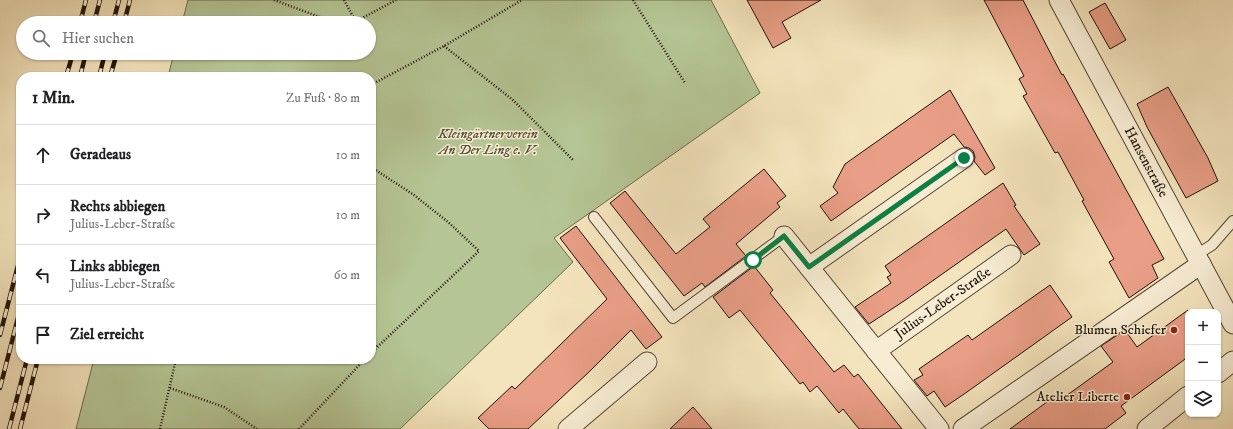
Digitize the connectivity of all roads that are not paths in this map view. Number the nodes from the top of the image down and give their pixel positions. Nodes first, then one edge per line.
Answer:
1 (1059, 0) edge
2 (964, 158) dead end
3 (594, 217) dead end
4 (1233, 221) edge
5 (784, 236) joint
6 (1011, 255) dead end
7 (1198, 259) junction
8 (809, 267) junction
9 (1233, 324) edge
10 (876, 351) junction
11 (1233, 361) edge
12 (647, 362) dead end
13 (1221, 370) edge
14 (1185, 398) edge
15 (568, 429) edge
16 (939, 429) edge
17 (962, 429) edge
18 (1147, 429) edge

1 - 7 street, Hansenstraße
2 - 8 street
3 - 5 lane
4 - 7 lane
5 - 8 street
6 - 10 street, Julius-Leber-Straße
7 - 9 street, Hansenstraße
7 - 17 street
8 - 10 street
10 - 16 street
11 - 13 street
12 - 15 street
14 - 18 street

